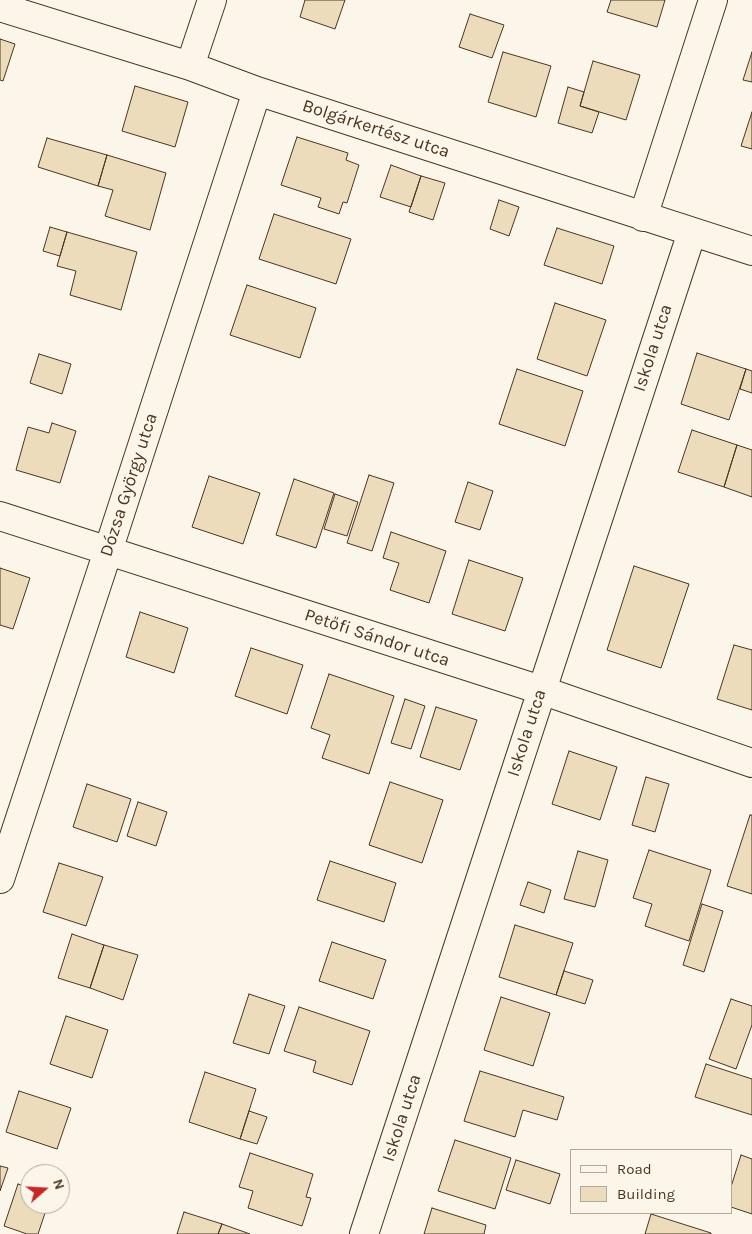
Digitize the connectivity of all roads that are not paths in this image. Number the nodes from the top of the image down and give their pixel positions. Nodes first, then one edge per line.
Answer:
1 (212, 0) edge
2 (713, 0) edge
3 (0, 7) edge
4 (190, 66) junction
5 (257, 91) junction
6 (644, 217) junction
7 (692, 232) junction
8 (752, 251) edge
9 (0, 516) edge
10 (108, 552) junction
11 (541, 690) junction
12 (752, 762) edge
13 (0, 879) edge
14 (364, 1234) edge

1 - 4 street
2 - 6 street
3 - 4 street, Bolgárkertész utca
4 - 5 street, Bolgárkertész utca
5 - 6 street, Bolgárkertész utca
5 - 10 street, Dózsa György utca
6 - 7 street, Bolgárkertész utca
7 - 8 street, Bolgárkertész utca
7 - 11 street, Iskola utca
9 - 10 street, Petőfi Sándor utca
10 - 11 street, Petőfi Sándor utca
10 - 13 street, Dózsa György utca
11 - 12 street, Petőfi Sándor utca
11 - 14 street, Iskola utca

